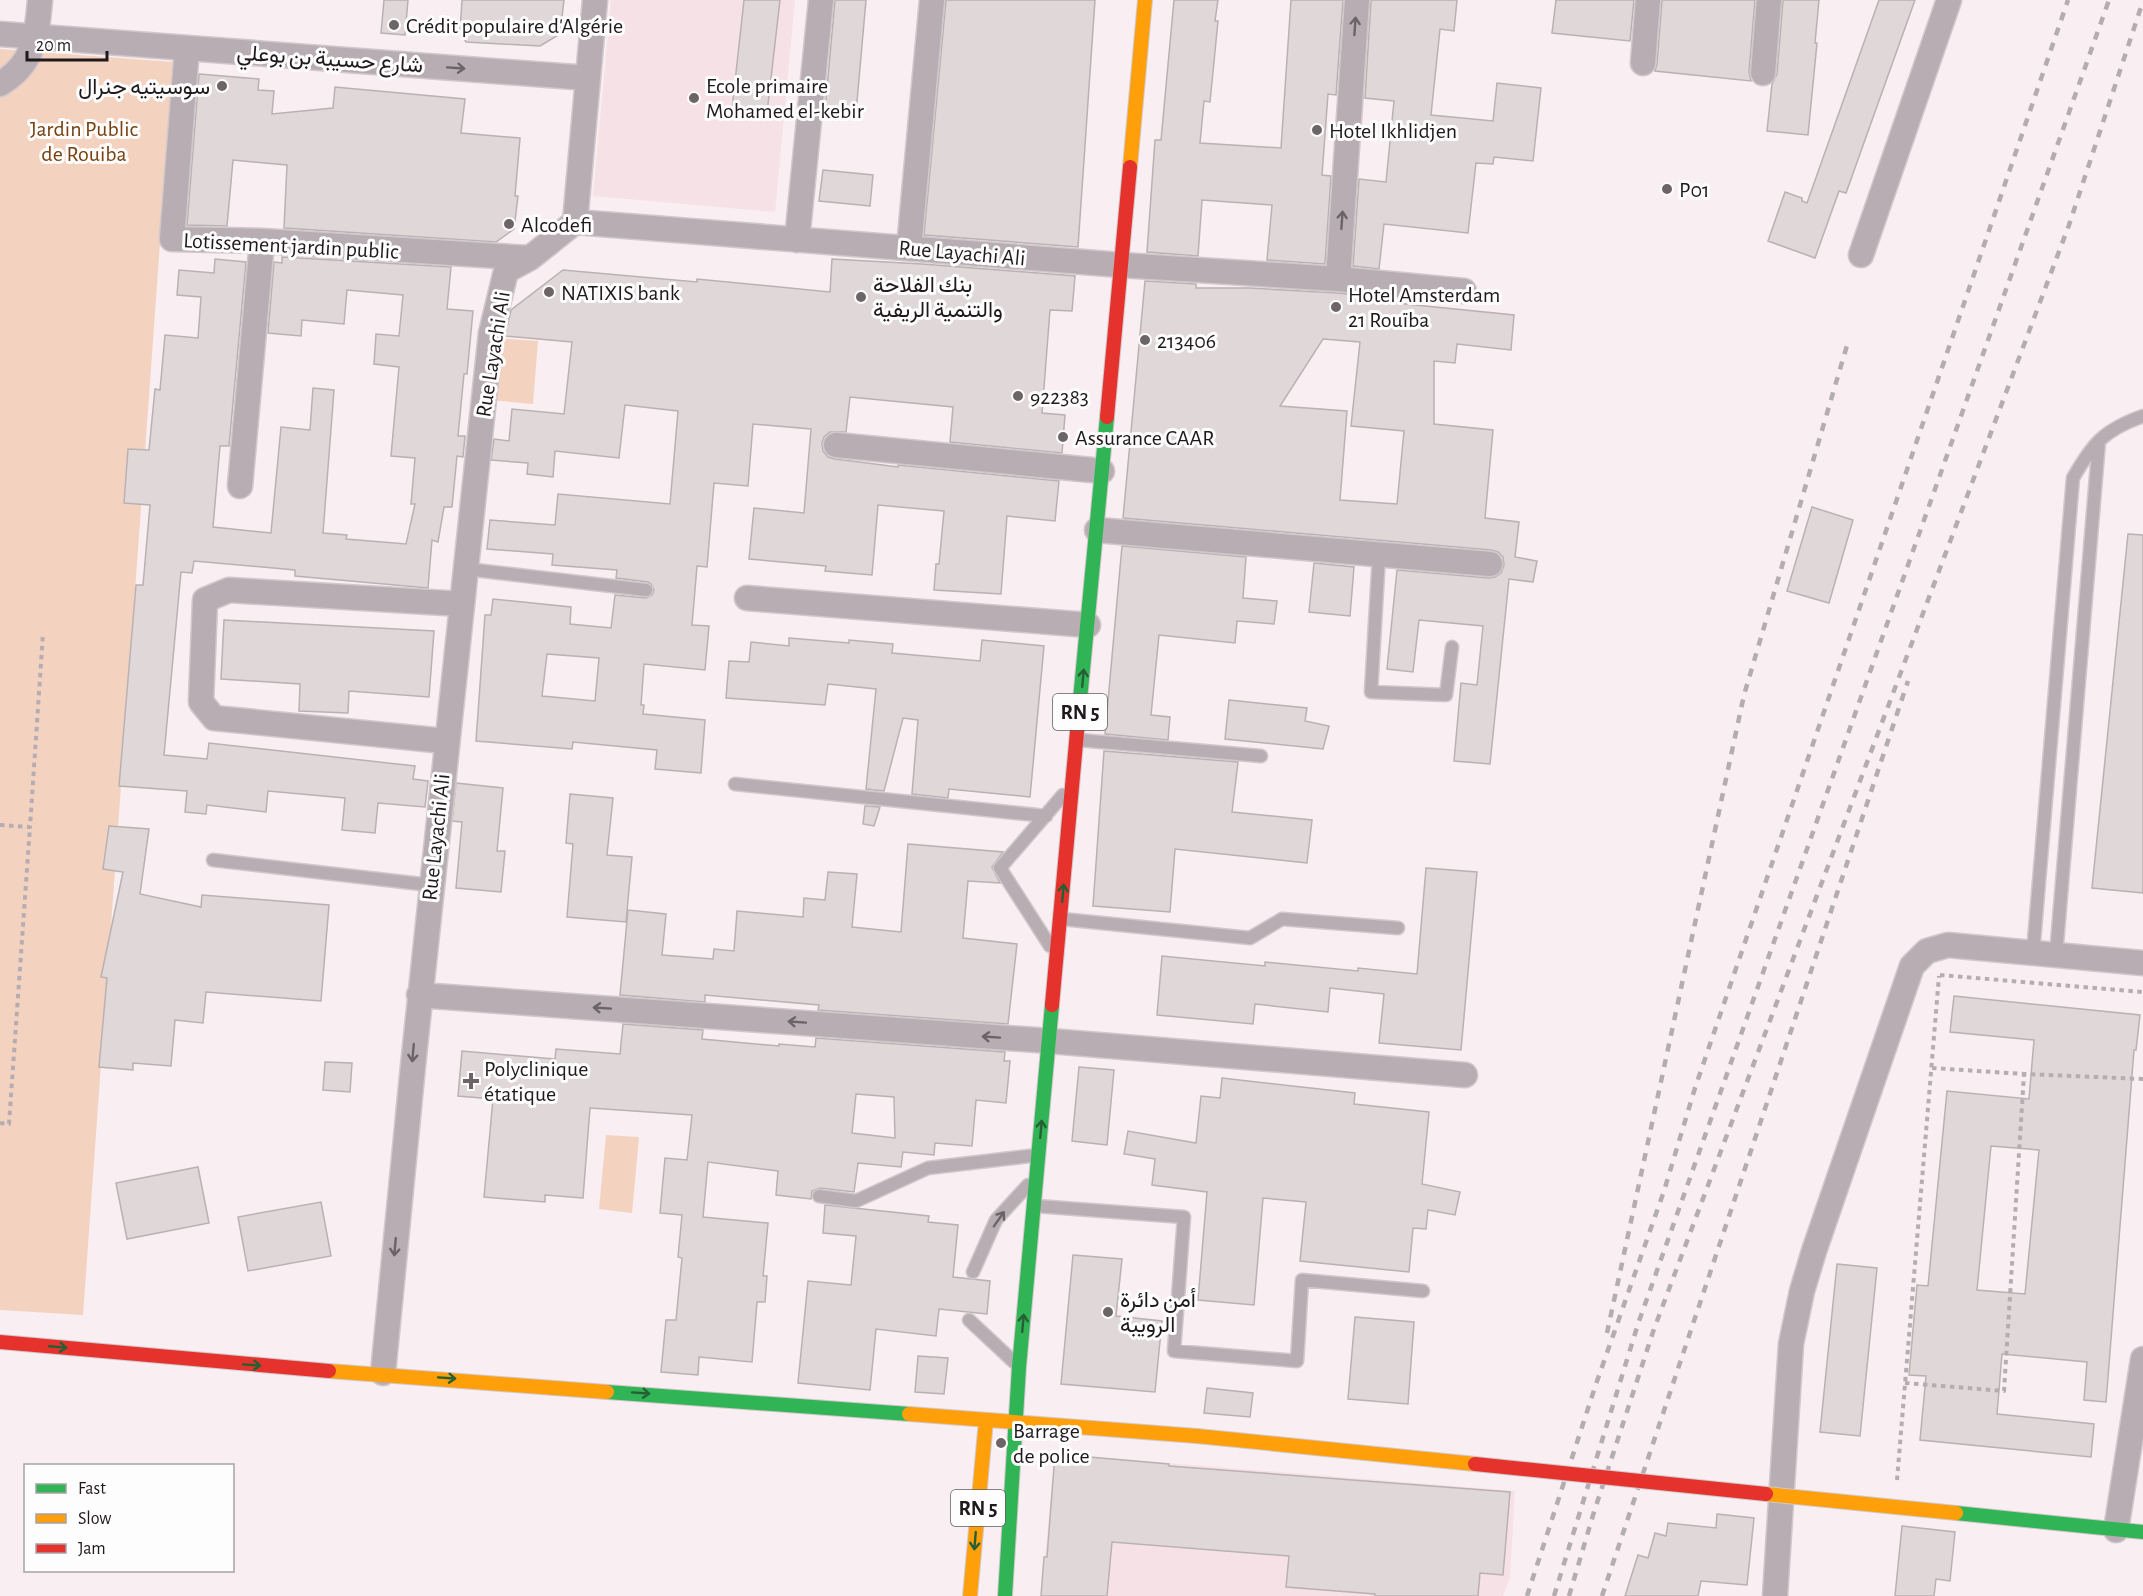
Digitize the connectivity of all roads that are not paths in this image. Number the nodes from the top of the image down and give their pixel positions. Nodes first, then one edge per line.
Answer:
1 (40, 0) edge
2 (595, 0) edge
3 (821, 0) edge
4 (932, 0) edge
5 (1145, 0) edge
6 (1357, 0) edge
7 (1648, 0) edge
8 (1769, 0) edge
9 (1949, 0) edge
10 (0, 34) edge
11 (37, 37) junction
12 (187, 48) junction
13 (1643, 63) dead end
14 (1763, 73) dead end
15 (588, 78) junction
16 (0, 84) edge
17 (575, 222) junction
18 (797, 240) junction
19 (261, 241) junction
20 (909, 248) junction
21 (1861, 255) dead end
22 (530, 258) junction
23 (1121, 265) junction
24 (1338, 279) junction
25 (1464, 291) dead end
26 (2143, 416) edge
27 (2099, 441) junction
28 (836, 446) dead end
29 (1102, 471) junction
30 (240, 486) dead end
31 (1097, 530) junction
32 (1379, 555) junction
33 (1490, 564) dead end
34 (466, 569) junction
35 (646, 590) dead end
36 (747, 598) dead end
37 (462, 604) junction
38 (1088, 625) junction
39 (1452, 647) dead end
40 (1077, 740) junction
41 (446, 741) junction
42 (1261, 756) dead end
43 (1074, 781) junction
44 (735, 784) dead end
45 (1046, 816) junction
46 (213, 861) dead end
47 (430, 885) junction
48 (1061, 919) junction
49 (1398, 928) dead end
50 (2045, 954) junction
51 (1057, 957) junction
52 (2143, 963) edge
53 (418, 995) junction
54 (1050, 1041) junction
55 (1465, 1075) dead end
56 (1039, 1155) junction
57 (1037, 1174) junction
58 (819, 1196) dead end
59 (1034, 1206) junction
60 (973, 1272) dead end
61 (1422, 1291) dead end
62 (969, 1320) dead end
63 (0, 1342) edge
64 (2143, 1359) edge
65 (1019, 1367) junction
66 (383, 1373) junction
67 (986, 1419) junction
68 (1014, 1423) junction
69 (2116, 1530) junction
70 (2143, 1532) edge
71 (1007, 1594) edge
72 (970, 1596) edge
73 (1775, 1596) edge

1 - 11 street
2 - 15 street
3 - 18 street
4 - 20 street
5 - 23 main road, RN 5
24 -> 6 street
7 - 13 street
8 - 14 street
9 - 21 street
10 - 11 street, شارع حسيبة بن بوعلي
11 - 12 street, شارع حسيبة بن بوعلي
11 - 16 street
12 -> 15 street, شارع حسيبة بن بوعلي
12 - 19 street, Lotissement jardin public
15 - 17 street
17 - 18 street, Rue Layachi Ali
17 - 22 street, Rue Layachi Ali
18 - 20 street, Rue Layachi Ali
19 - 22 street, Lotissement jardin public
19 - 30 street
20 - 23 street, Rue Layachi Ali
22 - 34 street, Rue Layachi Ali
23 - 24 street, Rue Layachi Ali
23 - 29 main road, RN 5
24 - 25 street, Rue Layachi Ali
26 - 27 lane
27 - 50 lane
27 - 50 lane
28 - 29 street
29 - 31 main road, RN 5
31 - 32 street
31 - 38 main road, RN 5
32 - 33 street
32 - 39 lane
34 - 35 lane
34 - 37 street, Rue Layachi Ali
36 - 38 street
37 - 41 street, Rue Layachi Ali
37 - 41 street
40 -> 38 main road, RN 5
40 - 42 lane
40 - 43 main road, RN 5
41 - 47 street, Rue Layachi Ali
43 - 45 lane
48 -> 43 main road, RN 5
44 - 45 lane
45 - 51 lane
46 - 47 lane
47 - 53 street, Rue Layachi Ali
48 - 49 lane
48 - 51 main road, RN 5
50 - 52 street
50 - 73 street
51 - 54 main road, RN 5
54 -> 53 street
53 -> 66 street, Rue Layachi Ali
54 - 55 street
56 -> 54 main road, RN 5
56 - 57 main road, RN 5
56 - 58 lane
57 - 59 main road, RN 5
60 -> 57 lane
59 - 61 lane
65 -> 59 main road, RN 5
62 - 65 lane
63 -> 66 main road
64 - 69 street
65 - 68 main road, RN 5
66 -> 67 main road
67 - 68 main road
67 -> 72 main road, RN 5
68 - 69 main road, bridge
68 - 71 main road, RN 5
69 - 70 main road

